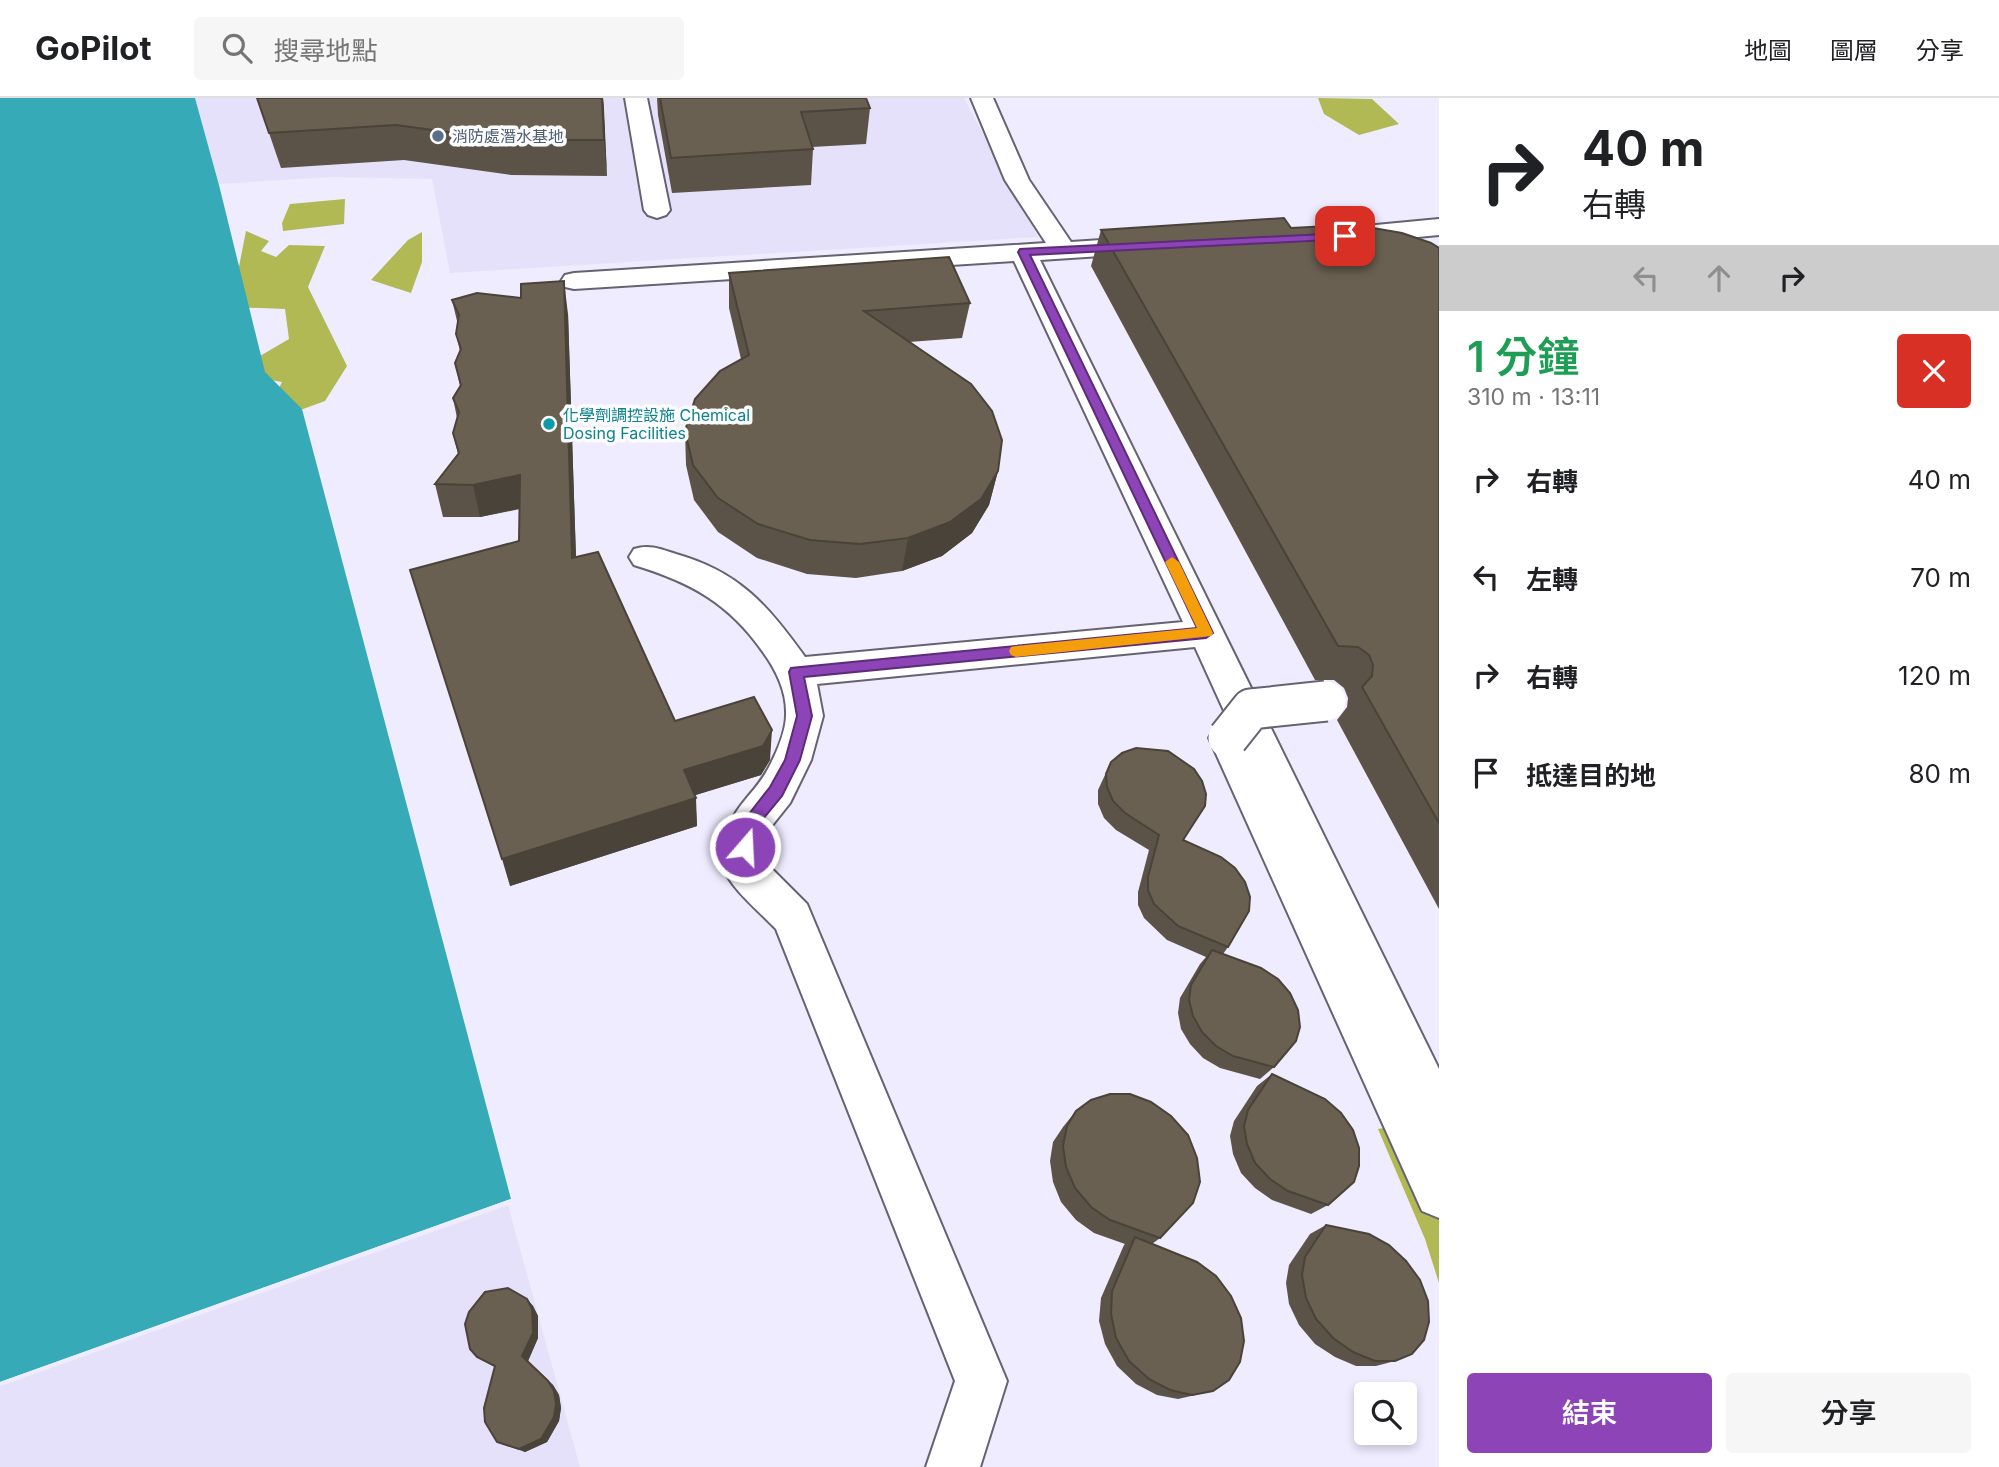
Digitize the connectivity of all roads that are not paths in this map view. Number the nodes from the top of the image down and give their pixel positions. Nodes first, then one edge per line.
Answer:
1 (636, 98) edge
2 (982, 98) edge
3 (657, 210) dead end
4 (1439, 227) edge
5 (1318, 238) edge
6 (1171, 244) edge
7 (1063, 249) junction
8 (1023, 252) junction
9 (574, 281) dead end
10 (646, 557) dead end
11 (1206, 633) junction
12 (796, 672) junction
13 (1326, 701) dead end
14 (1439, 1119) edge
15 (1439, 1194) edge
16 (953, 1467) edge

1 - 3 lane
2 - 7 lane
4 - 5 lane
6 - 7 lane
7 - 8 lane
8 - 9 lane
8 - 11 lane
10 - 12 lane
11 - 12 lane
11 - 14 lane
12 - 16 lane
13 - 15 lane, bridge

